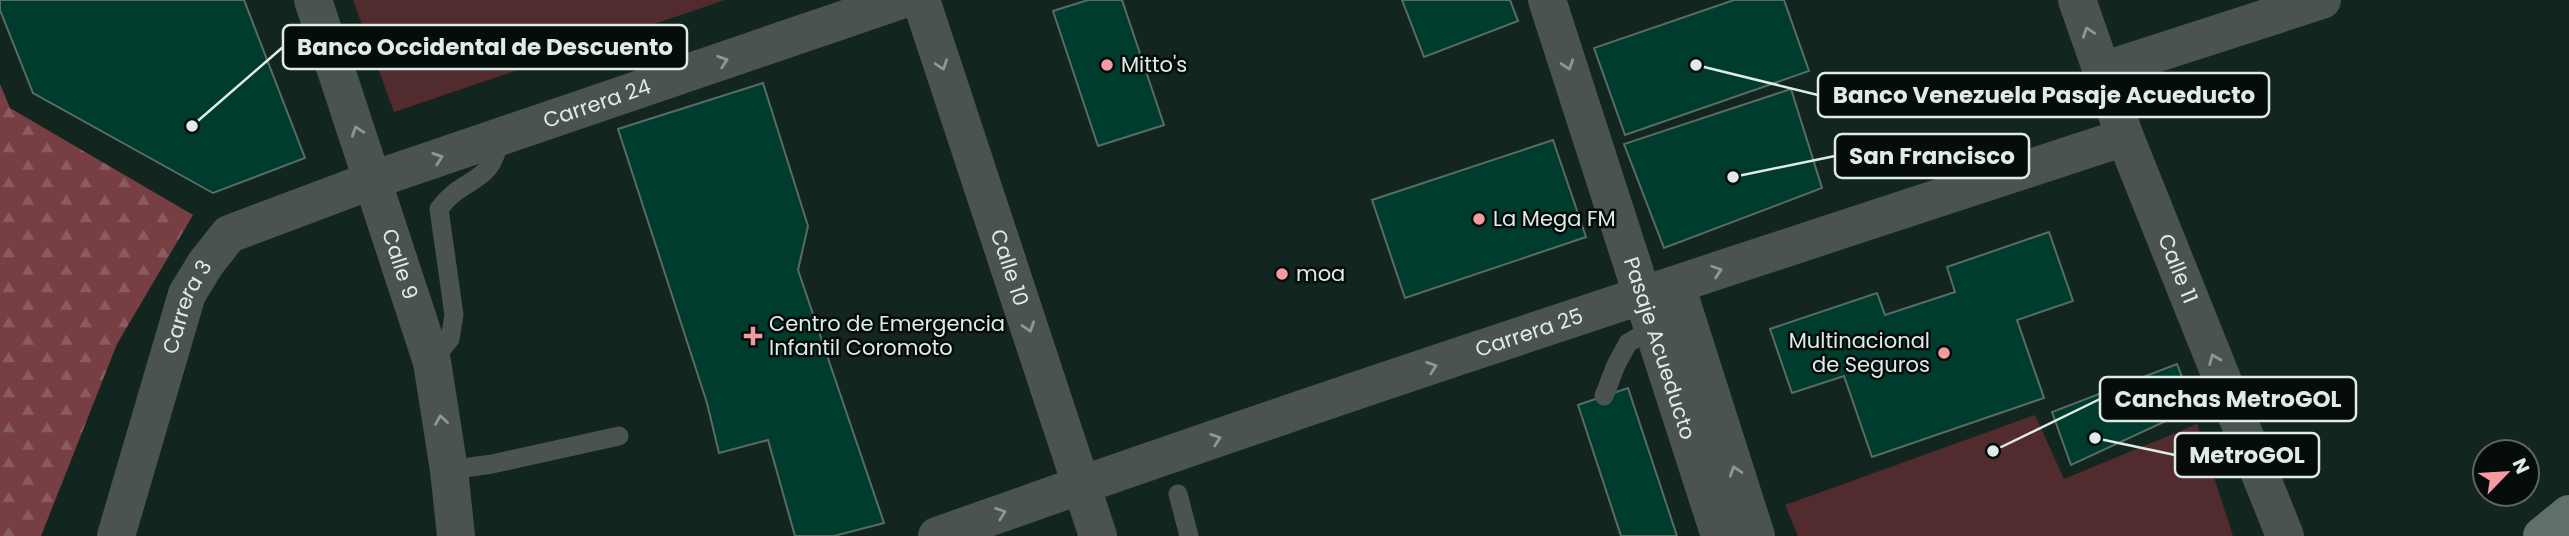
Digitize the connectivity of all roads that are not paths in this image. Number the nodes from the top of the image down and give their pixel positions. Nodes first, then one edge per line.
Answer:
1 (313, 0) edge
2 (901, 0) edge
3 (921, 0) edge
4 (1547, 0) edge
5 (2077, 0) edge
6 (2322, 0) edge
7 (2102, 71) junction
8 (499, 137) junction
9 (2125, 137) junction
10 (373, 180) junction
11 (1657, 303) junction
12 (432, 362) junction
13 (1604, 396) dead end
14 (620, 436) dead end
15 (449, 470) junction
16 (1081, 485) junction
17 (1178, 494) dead end
18 (2569, 514) edge
19 (117, 536) edge
20 (456, 536) edge
21 (937, 536) edge
22 (1098, 536) edge
23 (1189, 536) edge
24 (1720, 536) edge
25 (1756, 536) edge
26 (2285, 536) edge
27 (2542, 536) edge

10 -> 1 street, Calle 9
8 -> 2 street, Carrera 24
3 -> 16 street, Calle 10
4 -> 11 street, Pasaje Acueducto
7 -> 5 street, Calle 11
6 - 7 street
7 - 9 street, Calle 11
10 -> 8 street, Carrera 24
8 - 12 lane
11 -> 9 street, Carrera 25
26 -> 9 street, Calle 11
10 - 12 street, Calle 9
10 - 19 street, Carrera 3
11 - 13 lane
16 -> 11 street, Carrera 25
11 - 24 street, Pasaje Acueducto
25 -> 11 street
15 -> 12 street, Calle 9
14 - 15 lane
15 - 20 street, Calle 9
21 -> 16 street, Carrera 25
16 - 22 street, Calle 10
17 - 23 lane
18 - 27 main road

